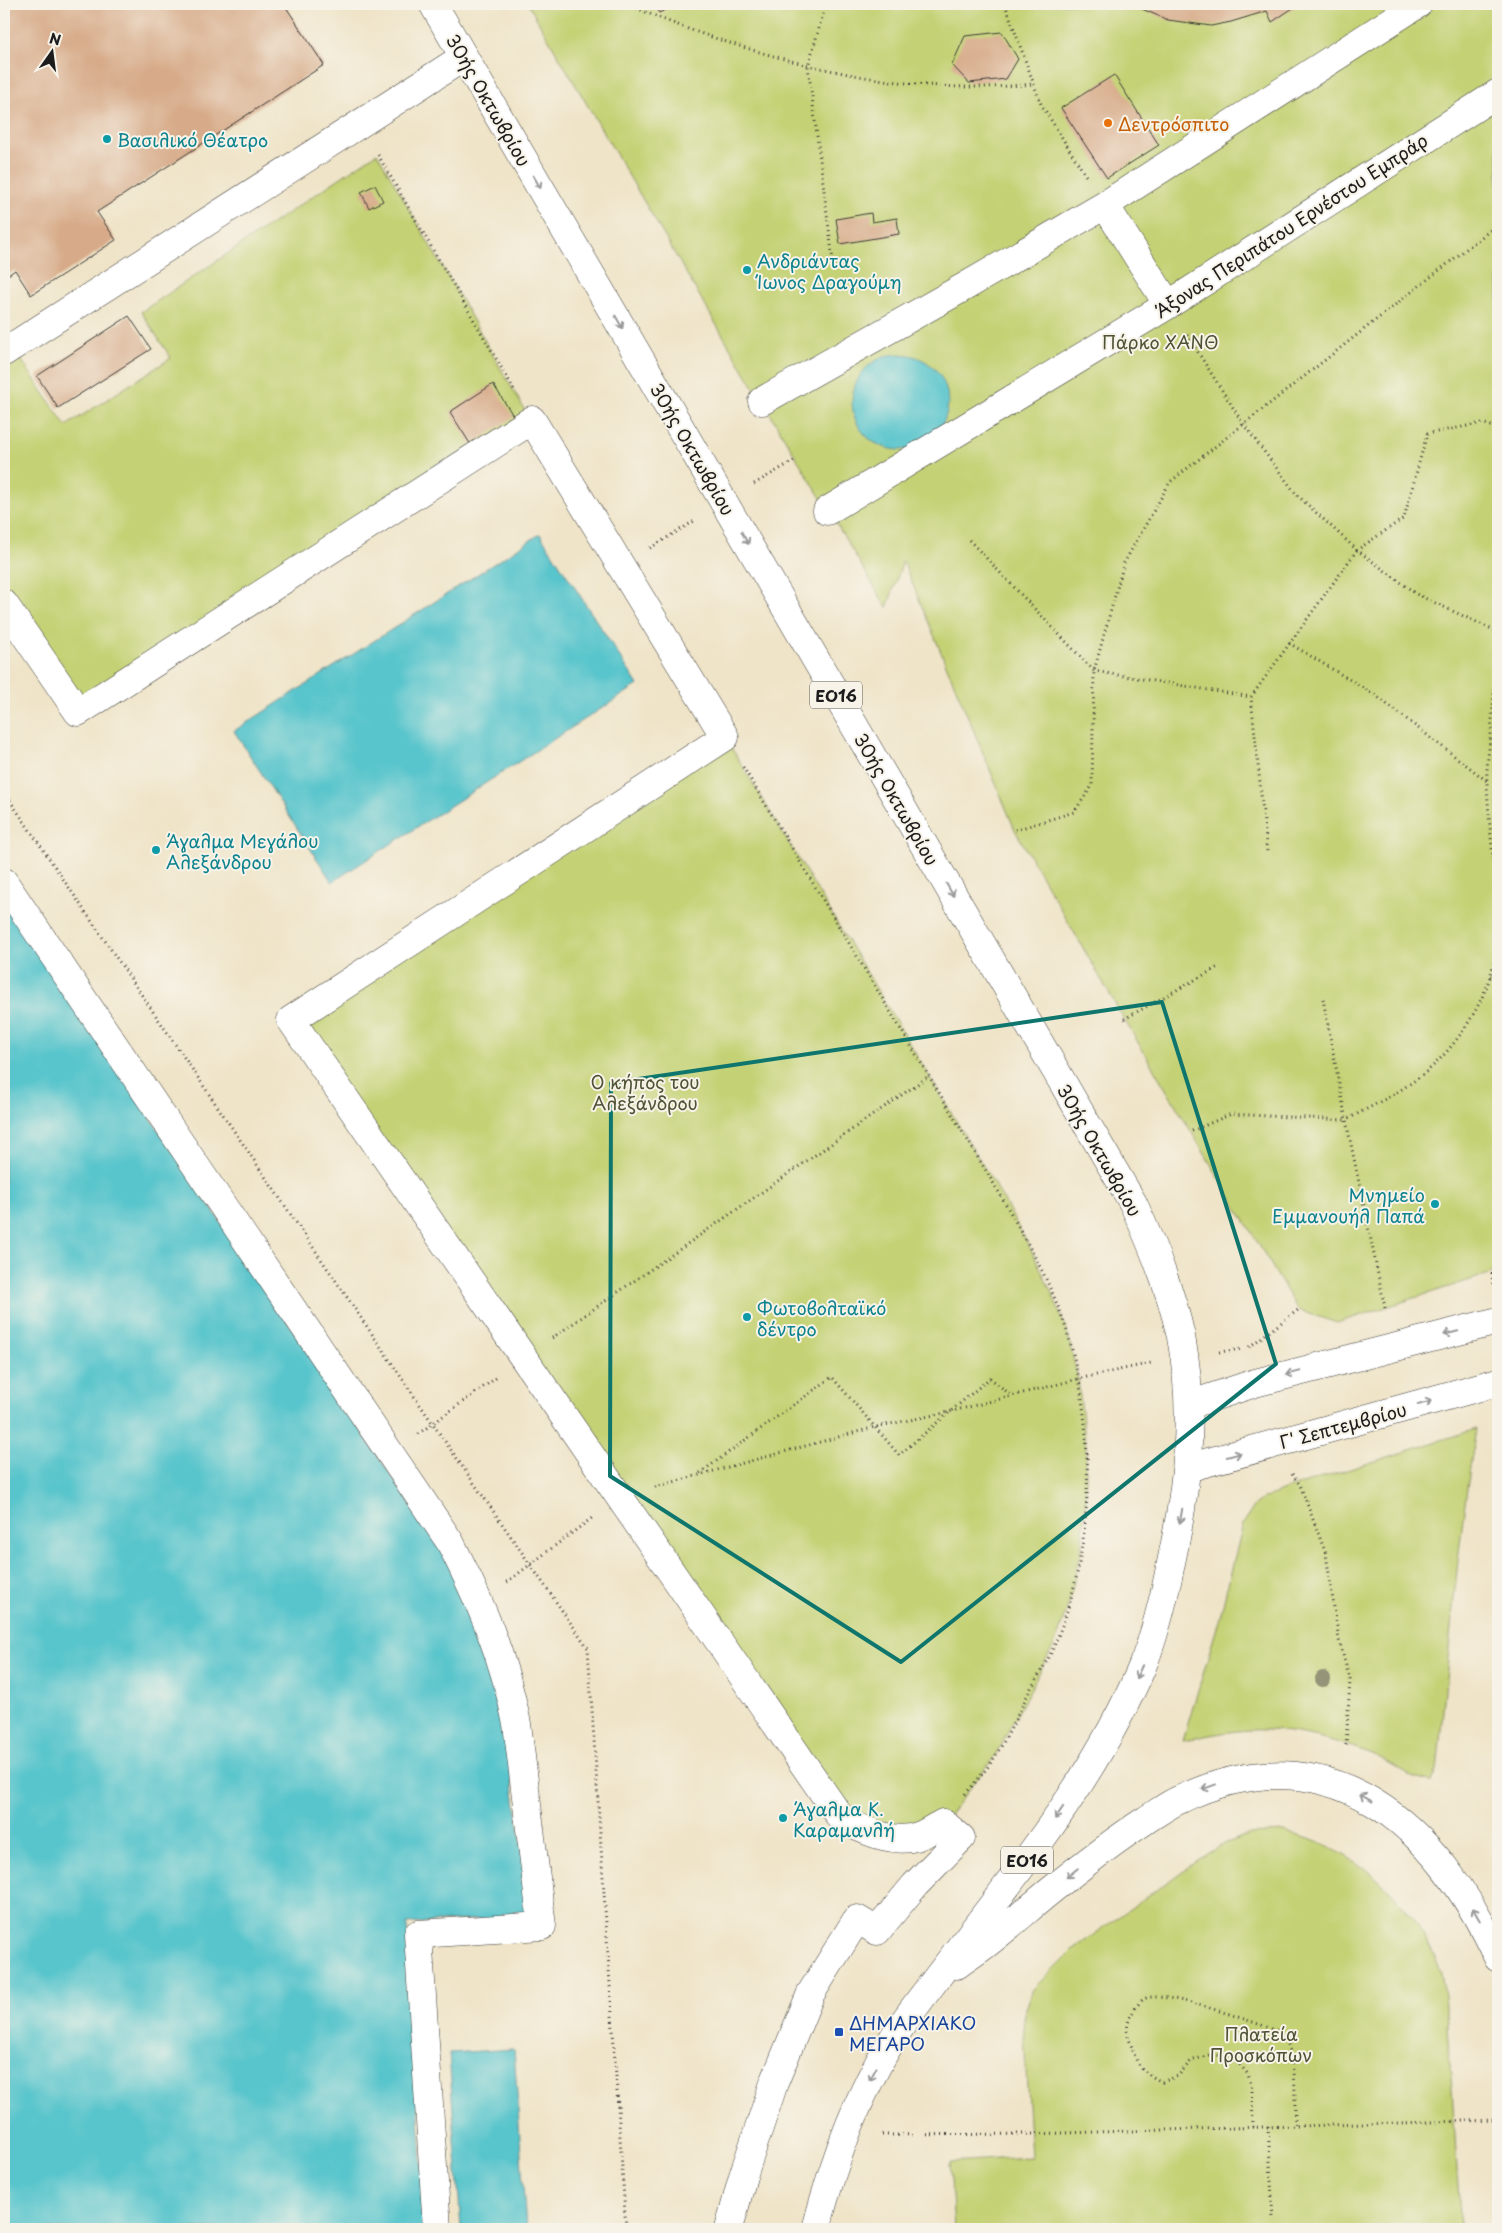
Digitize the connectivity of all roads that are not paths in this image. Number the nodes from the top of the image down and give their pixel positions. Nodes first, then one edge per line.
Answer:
1 (433, 4) edge
2 (1418, 4) edge
3 (464, 57) junction
4 (1498, 93) edge
5 (1105, 205) junction
6 (1168, 305) junction
7 (4, 352) edge
8 (762, 401) dead end
9 (827, 511) dead end
10 (4, 604) edge
11 (4, 882) edge
12 (1498, 1321) edge
13 (1498, 1382) edge
14 (1189, 1405) junction
15 (1187, 1468) junction
16 (1498, 1958) edge
17 (930, 1988) junction
18 (437, 2229) edge
19 (729, 2229) edge
20 (816, 2229) edge

1 - 3 street, 30ής Οκτωβρίου / ΕΟ16
2 - 5 street
3 - 7 street
3 -> 14 street, 30ής Οκτωβρίου / ΕΟ16
4 - 6 street, Άξονας Περιπάτου Ερνέστου Εμπράρ
5 - 6 street
5 - 8 street
6 - 9 street, Άξονας Περιπάτου Ερνέστου Εμπράρ
10 - 19 street
11 - 18 street
12 -> 14 street
15 -> 13 street, Γ' Σεπτεμβρίου
14 - 15 street, 30ής Οκτωβρίου / ΕΟ16
15 -> 17 street, ΕΟ16
16 -> 17 street
17 -> 20 street, ΕΟ16

